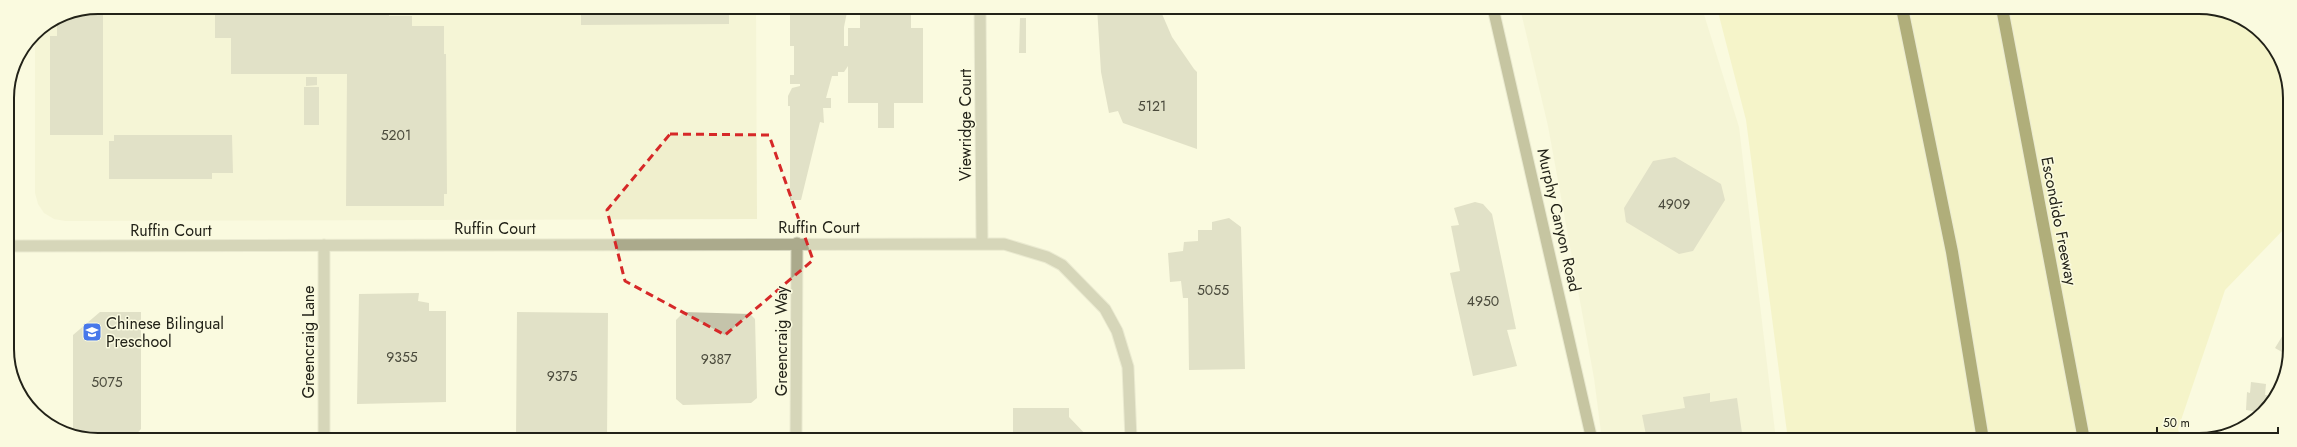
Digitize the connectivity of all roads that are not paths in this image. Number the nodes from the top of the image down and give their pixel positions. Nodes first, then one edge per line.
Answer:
1 (980, 14) edge
2 (1494, 14) edge
3 (1903, 14) edge
4 (2004, 14) edge
5 (797, 243) junction
6 (982, 243) junction
7 (324, 245) junction
8 (14, 246) edge
9 (324, 433) edge
10 (796, 433) edge
11 (1132, 433) edge
12 (1590, 433) edge
13 (1982, 433) edge
14 (2083, 433) edge

1 - 6 street, Viewridge Court
2 - 12 main road, Murphy Canyon Road
3 - 13 highway
4 - 14 highway, Escondido Freeway
5 - 6 street, Ruffin Court
5 - 7 street, Ruffin Court
5 - 10 street, Greencraig Way
6 - 11 street, Ruffin Court
7 - 8 street, Ruffin Court
7 - 9 street, Greencraig Lane

